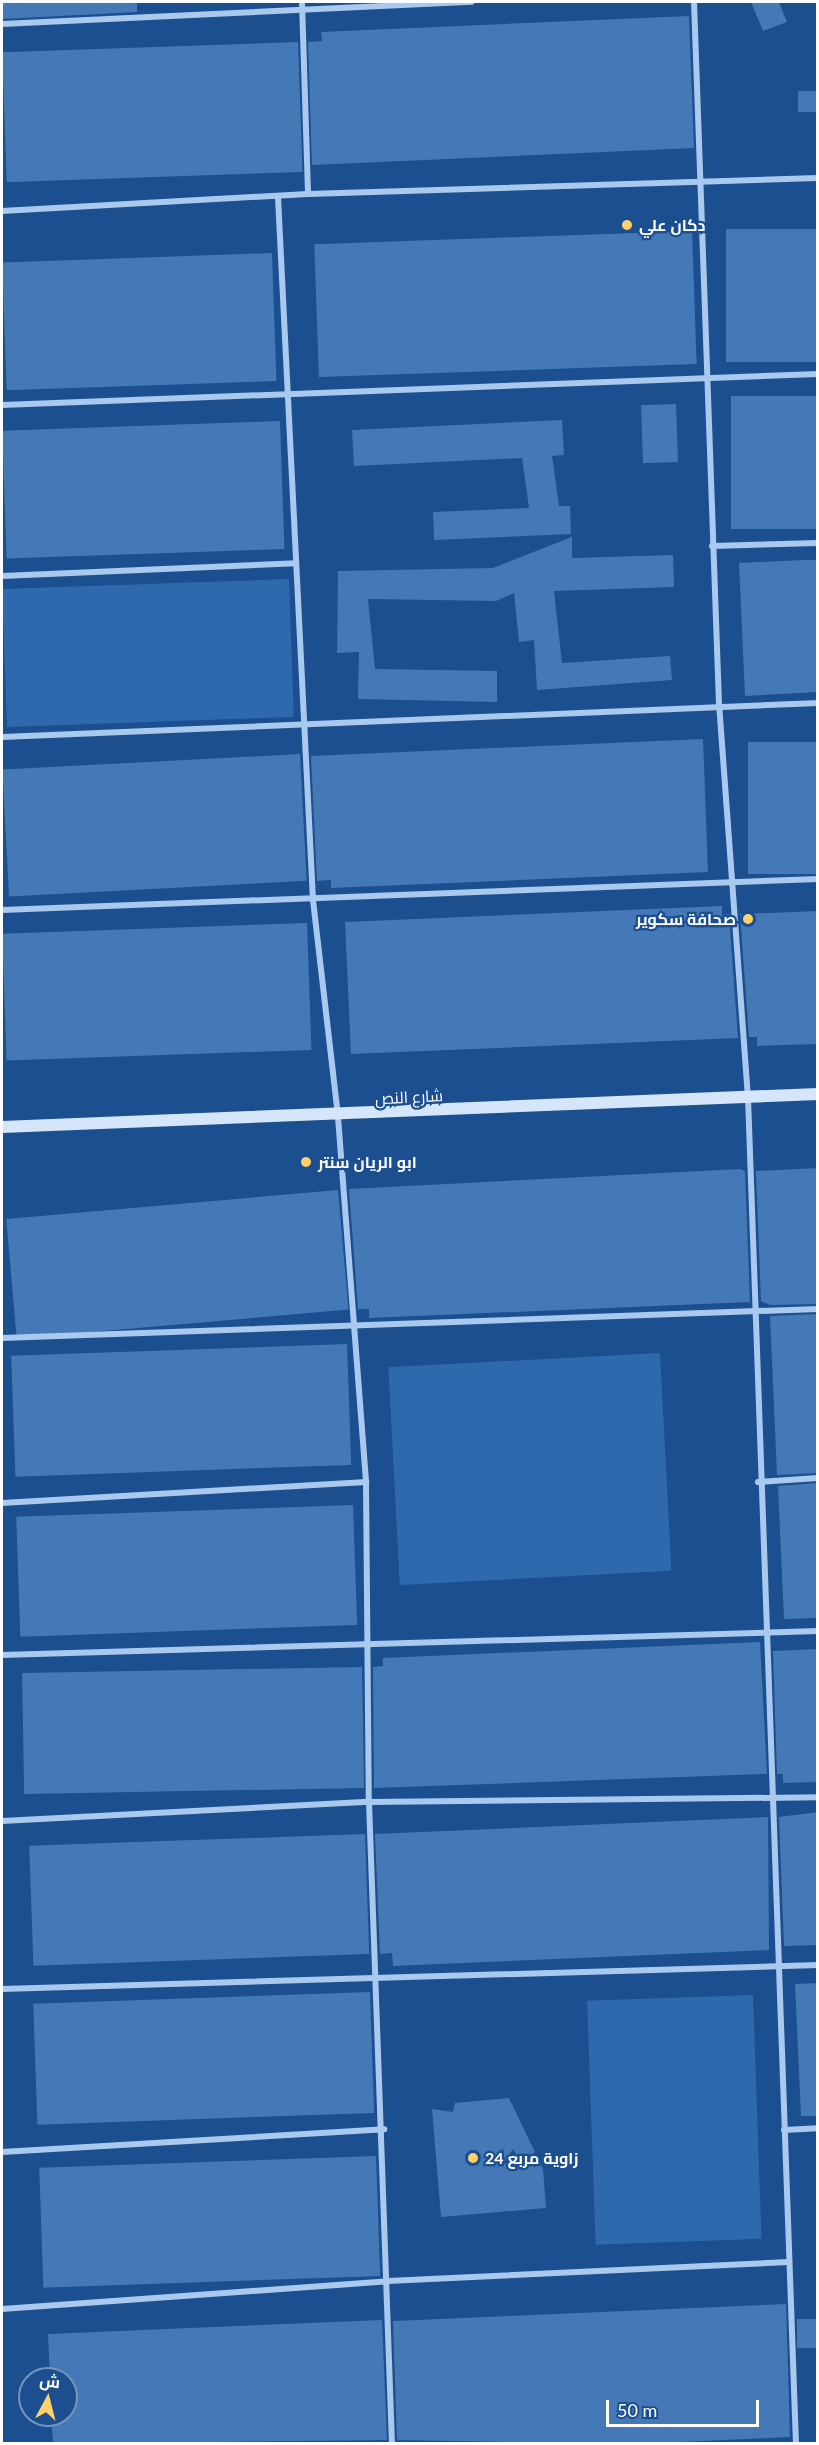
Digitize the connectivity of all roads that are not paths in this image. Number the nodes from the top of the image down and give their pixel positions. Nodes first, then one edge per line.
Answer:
1 (471, 2) edge
2 (694, 2) edge
3 (302, 5) edge
4 (2, 24) edge
5 (818, 178) edge
6 (698, 180) junction
7 (308, 194) junction
8 (278, 197) junction
9 (2, 211) edge
10 (818, 374) edge
11 (706, 378) junction
12 (285, 392) junction
13 (2, 405) edge
14 (818, 543) edge
15 (712, 546) junction
16 (296, 563) junction
17 (2, 576) edge
18 (719, 703) junction
19 (818, 703) edge
20 (306, 723) junction
21 (2, 737) edge
22 (818, 879) edge
23 (731, 881) junction
24 (312, 900) junction
25 (2, 910) edge
26 (818, 1094) edge
27 (748, 1097) junction
28 (338, 1117) junction
29 (2, 1127) edge
30 (818, 1309) edge
31 (752, 1311) junction
32 (355, 1328) junction
33 (2, 1338) edge
34 (818, 1478) edge
35 (366, 1482) junction
36 (758, 1482) junction
37 (2, 1503) edge
38 (818, 1631) edge
39 (765, 1634) junction
40 (371, 1643) junction
41 (2, 1654) edge
42 (818, 1797) edge
43 (772, 1799) junction
44 (369, 1802) junction
45 (2, 1821) edge
46 (818, 1965) edge
47 (778, 1968) junction
48 (377, 1974) junction
49 (2, 1989) edge
50 (818, 2128) edge
51 (384, 2129) junction
52 (784, 2130) junction
53 (2, 2152) edge
54 (789, 2262) junction
55 (388, 2281) junction
56 (2, 2309) edge
57 (392, 2444) edge
58 (796, 2444) edge

1 - 3 street
2 - 6 street
3 - 4 street
3 - 7 street
5 - 6 street
6 - 7 street
6 - 11 street
7 - 8 street
8 - 9 street
8 - 12 street
10 - 11 street
11 - 12 street
11 - 15 street
12 - 13 street
12 - 16 street
14 - 15 street
15 - 18 street
16 - 17 street
16 - 20 street
18 - 19 street
18 - 20 street
18 - 23 street
20 - 21 street
20 - 24 street
22 - 23 street
23 - 24 street
23 - 27 street
24 - 25 street
24 - 28 street
26 - 27 street, شارع النص
27 - 28 street, شارع النص
27 - 31 street
28 - 29 street, شارع النص
28 - 32 street
30 - 31 street
31 - 32 street
31 - 36 street
32 - 33 street
32 - 35 street
34 - 36 street
35 - 37 street
35 - 40 street
36 - 39 street
38 - 39 street
39 - 40 street
39 - 43 street
40 - 41 street
40 - 44 street
42 - 43 street
43 - 44 street
43 - 47 street
44 - 45 street
44 - 48 street
46 - 47 street
47 - 48 street
47 - 52 street
48 - 49 street
48 - 51 street
50 - 52 street
51 - 53 street
51 - 55 street
52 - 54 street
54 - 55 street
54 - 58 street
55 - 56 street
55 - 57 street

